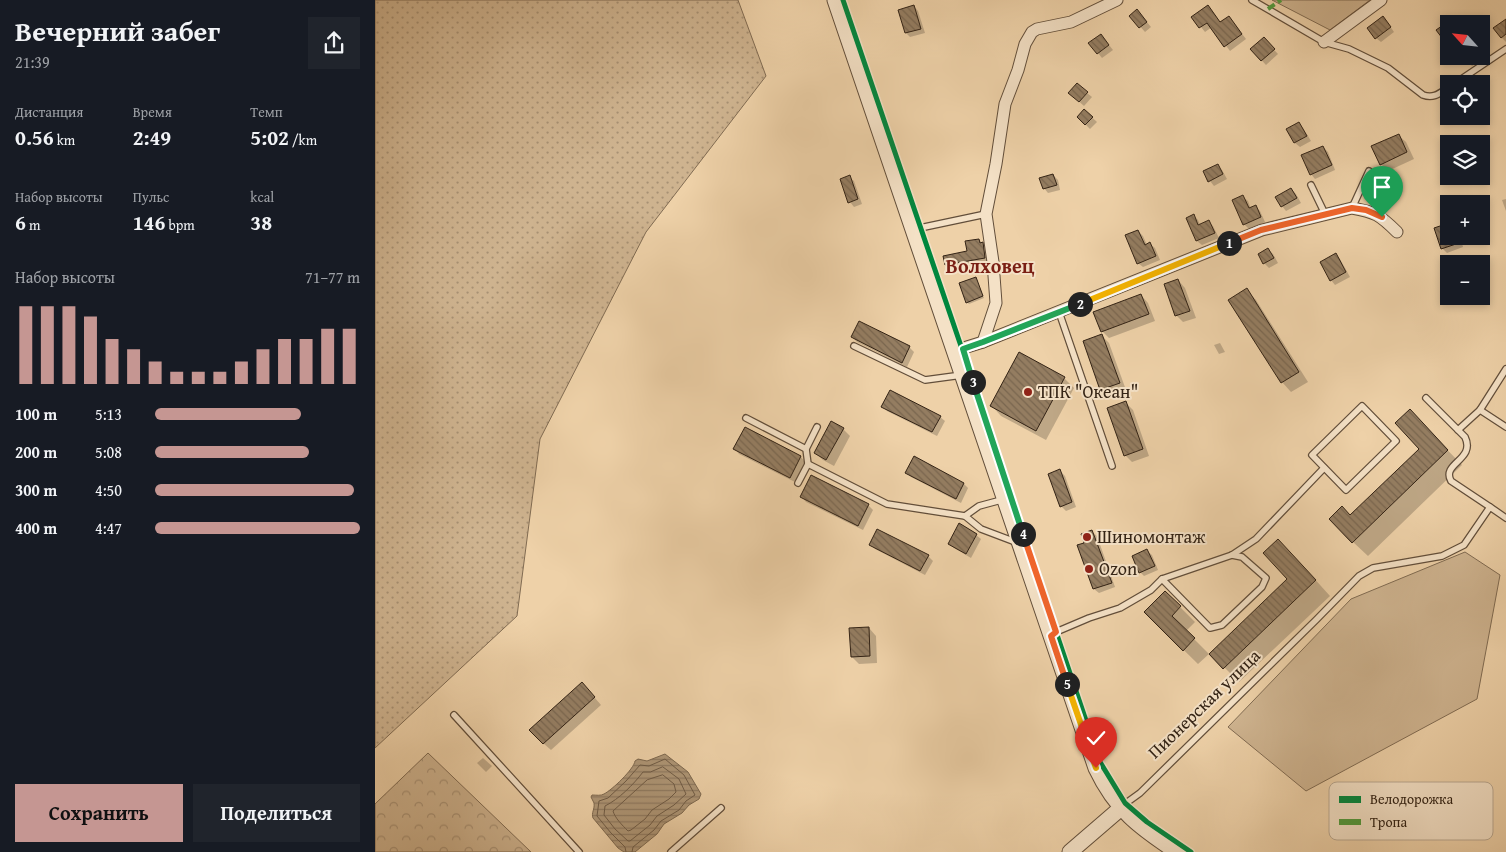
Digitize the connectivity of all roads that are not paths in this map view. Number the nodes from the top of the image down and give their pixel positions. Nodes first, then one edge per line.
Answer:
1 (835, 0) edge
2 (1117, 0) edge
3 (1252, 0) edge
4 (1381, 0) edge
5 (1324, 42) junction
6 (1506, 49) edge
7 (1467, 75) edge
8 (1440, 93) edge
9 (1369, 171) dead end
10 (1311, 185) dead end
11 (1352, 208) junction
12 (986, 214) junction
13 (1325, 214) junction
14 (913, 230) junction
15 (1397, 232) dead end
16 (1059, 312) junction
17 (983, 342) junction
18 (854, 346) dead end
19 (955, 351) junction
20 (1506, 369) edge
21 (962, 375) junction
22 (1426, 398) dead end
23 (1480, 410) junction
24 (746, 418) dead end
25 (817, 427) dead end
26 (1506, 427) edge
27 (1458, 430) junction
28 (806, 449) junction
29 (808, 464) junction
30 (1112, 466) dead end
31 (1324, 468) junction
32 (798, 483) dead end
33 (1005, 499) junction
34 (1490, 507) junction
35 (965, 516) junction
36 (1506, 518) edge
37 (1020, 544) junction
38 (1232, 555) junction
39 (1162, 579) junction
40 (1051, 636) junction
41 (454, 715) dead end
42 (721, 808) dead end
43 (1121, 808) junction
44 (579, 852) edge
45 (671, 852) edge
46 (1070, 852) edge
47 (1177, 852) edge

1 - 14 street
2 - 12 street
3 - 5 lane
4 - 5 street
5 - 8 lane
6 - 7 lane
9 - 11 lane
10 - 13 lane
11 - 13 street
11 - 15 street
12 - 14 lane
12 - 17 street
13 - 16 street
14 - 19 street
16 - 17 street
16 - 30 lane
17 - 19 street
18 - 21 lane
19 - 21 street
20 - 23 lane
21 - 33 street
22 - 27 lane
23 - 26 lane
23 - 27 lane
24 - 28 lane
25 - 28 lane
27 - 34 lane
28 - 29 lane
29 - 32 lane
29 - 35 lane
31 - 31 lane
31 - 38 lane
33 - 35 lane
33 - 37 street
34 - 36 lane
34 - 43 lane, Пионерская улица
35 - 37 lane
37 - 40 street
38 - 39 lane
38 - 39 lane
39 - 40 lane
40 - 43 street
41 - 44 lane
42 - 45 lane
43 - 46 street, Пионерская улица
43 - 47 street

